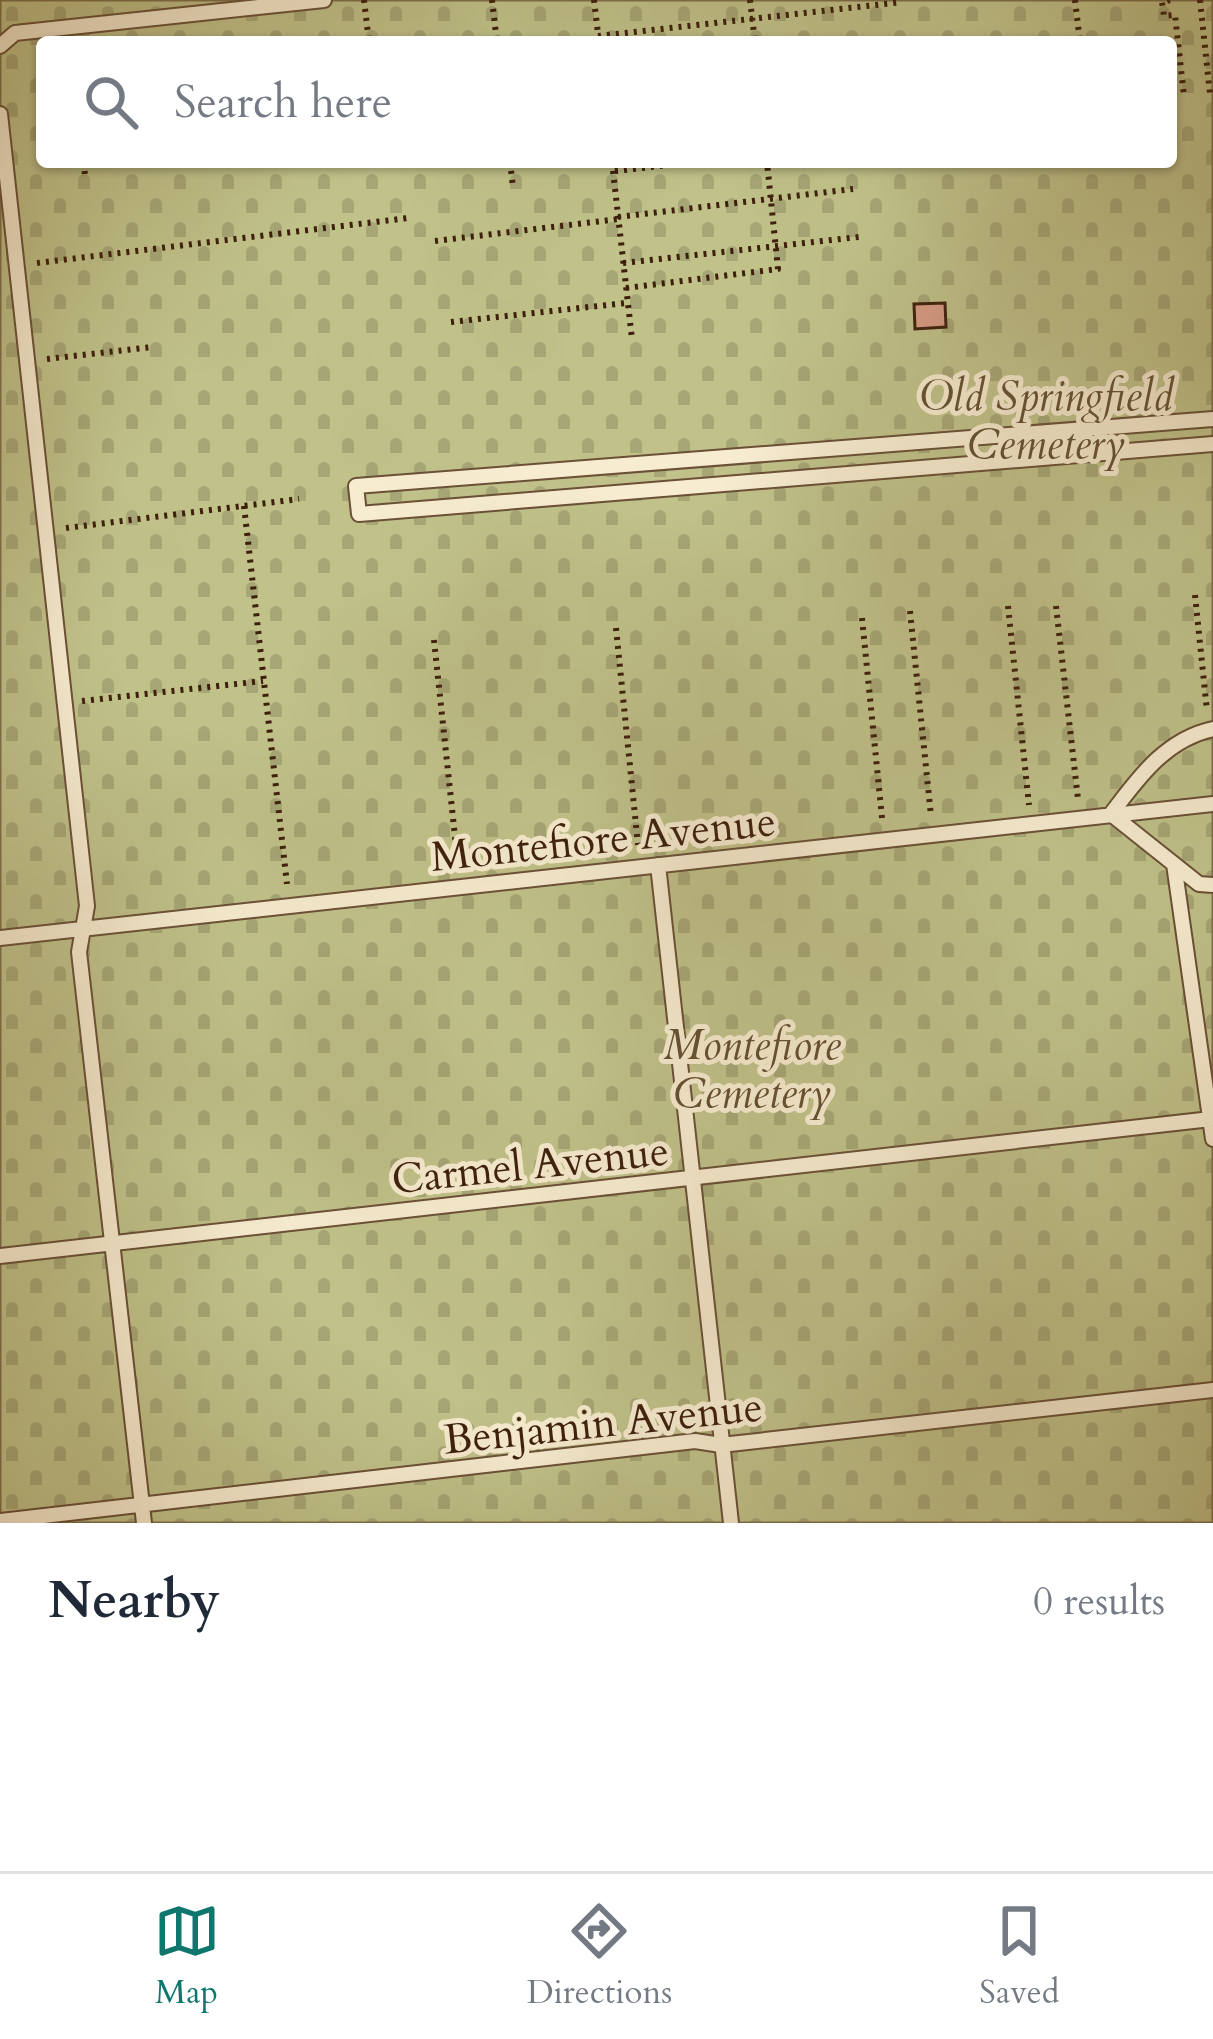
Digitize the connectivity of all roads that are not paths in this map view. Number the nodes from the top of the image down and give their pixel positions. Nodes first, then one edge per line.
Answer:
1 (324, 0) edge
2 (1, 44) edge
3 (0, 114) edge
4 (5, 220) edge
5 (1213, 419) edge
6 (1213, 444) edge
7 (1211, 729) edge
8 (1213, 804) edge
9 (1112, 814) junction
10 (1174, 864) junction
11 (658, 865) junction
12 (1213, 885) edge
13 (83, 929) junction
14 (0, 938) edge
15 (1210, 1119) edge
16 (1213, 1139) edge
17 (694, 1178) junction
18 (112, 1244) junction
19 (0, 1256) edge
20 (1213, 1390) edge
21 (722, 1444) junction
22 (142, 1505) junction
23 (0, 1521) edge
24 (144, 1523) edge
25 (730, 1523) edge

1 - 2 lane
3 - 4 lane
4 - 13 lane
5 - 6 lane
7 - 9 lane
8 - 9 lane, Montefiore Avenue
9 - 10 lane
9 - 11 lane, Montefiore Avenue
10 - 12 lane
10 - 15 lane
11 - 13 lane, Montefiore Avenue
11 - 17 lane
13 - 14 lane, Montefiore Avenue
13 - 18 lane
15 - 16 lane
15 - 17 lane, Carmel Avenue
17 - 18 lane, Carmel Avenue
17 - 21 lane
18 - 19 lane, Carmel Avenue
18 - 22 lane
20 - 21 lane, Benjamin Avenue
21 - 22 lane, Benjamin Avenue
21 - 25 lane
22 - 23 lane, Benjamin Avenue
22 - 24 lane

